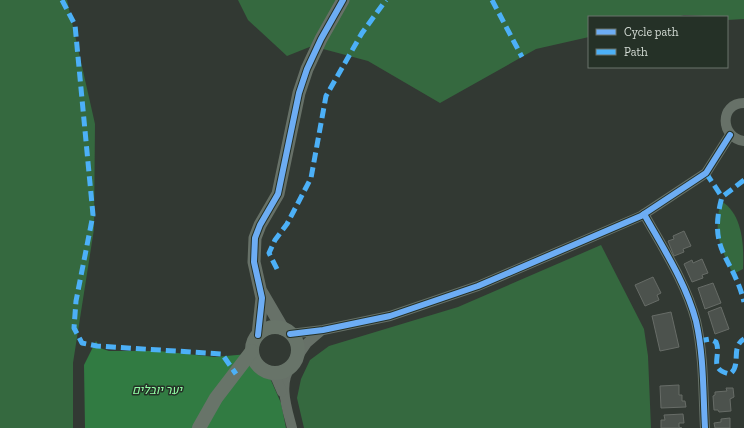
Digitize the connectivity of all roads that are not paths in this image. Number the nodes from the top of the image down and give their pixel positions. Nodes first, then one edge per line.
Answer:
1 (343, 0) edge
2 (744, 103) edge
3 (730, 135) junction
4 (744, 141) edge
5 (644, 214) junction
6 (260, 289) junction
7 (323, 330) junction
8 (287, 332) junction
9 (258, 335) junction
10 (252, 351) junction
11 (294, 362) junction
12 (269, 372) junction
13 (236, 374) junction
14 (286, 402) junction
15 (199, 428) edge
16 (292, 428) edge
17 (705, 428) edge

1 - 6 street
2 - 3 street
3 - 4 street
3 - 5 street
5 - 7 street
5 - 17 street
6 - 8 street
6 - 9 street
7 - 8 street
7 - 11 street
8 - 9 main road
8 - 11 main road
9 - 10 main road
10 - 12 main road
10 - 13 main road
11 - 12 main road
11 - 14 street
12 - 13 main road
12 - 14 street
13 - 15 main road
14 - 16 street

